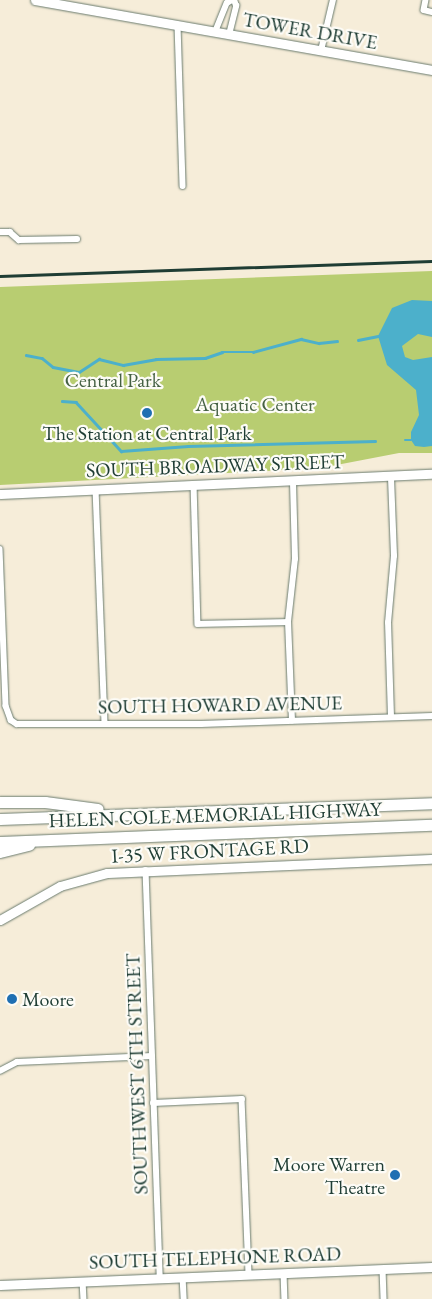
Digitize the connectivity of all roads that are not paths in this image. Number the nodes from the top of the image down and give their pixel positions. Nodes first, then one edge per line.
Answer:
1 (35, 0) edge
2 (233, 0) edge
3 (333, 0) edge
4 (426, 0) edge
5 (432, 12) edge
6 (178, 26) junction
7 (215, 32) junction
8 (229, 34) junction
9 (321, 51) junction
10 (432, 70) edge
11 (183, 186) dead end
12 (0, 232) edge
13 (77, 240) dead end
14 (432, 474) edge
15 (391, 477) junction
16 (293, 481) junction
17 (194, 484) junction
18 (96, 489) junction
19 (0, 494) edge
20 (0, 549) edge
21 (288, 622) junction
22 (432, 716) edge
23 (391, 717) junction
24 (292, 721) junction
25 (105, 724) junction
26 (0, 802) edge
27 (432, 803) edge
28 (130, 814) junction
29 (0, 819) edge
30 (432, 825) edge
31 (47, 840) junction
32 (0, 842) edge
33 (0, 852) edge
34 (432, 860) edge
35 (146, 870) junction
36 (0, 920) edge
37 (152, 1056) junction
38 (2, 1070) edge
39 (153, 1103) junction
40 (432, 1267) edge
41 (383, 1269) junction
42 (284, 1273) junction
43 (250, 1274) junction
44 (183, 1277) junction
45 (160, 1278) junction
46 (83, 1281) junction
47 (0, 1285) edge
48 (84, 1299) edge
49 (184, 1299) edge
50 (284, 1299) edge
51 (384, 1299) edge

1 - 6 main road, TOWER DRIVE
2 - 7 street
2 - 8 street
3 - 9 street
4 - 5 street
6 - 7 main road, TOWER DRIVE
6 - 11 street
7 - 8 main road, TOWER DRIVE
8 - 9 main road, TOWER DRIVE
9 - 10 main road, TOWER DRIVE
12 - 13 street
14 - 15 main road, SOUTH BROADWAY STREET
15 - 16 main road, SOUTH BROADWAY STREET
15 - 23 street
16 - 17 main road, SOUTH BROADWAY STREET
16 - 21 street
17 - 18 main road, SOUTH BROADWAY STREET
17 - 21 street
18 - 19 main road, SOUTH BROADWAY STREET
18 - 25 street
20 - 25 street, SOUTH HOWARD AVENUE
21 - 24 street
22 - 23 street, SOUTH HOWARD AVENUE
23 - 24 street, SOUTH HOWARD AVENUE
24 - 25 street, SOUTH HOWARD AVENUE
26 - 28 highway
27 - 28 highway, HELEN COLE MEMORIAL HIGHWAY
28 - 29 highway, HELEN COLE MEMORIAL HIGHWAY
30 - 31 highway, HELEN COLE MEMORIAL HIGHWAY
31 - 32 highway, HELEN COLE MEMORIAL HIGHWAY
31 - 33 highway
34 - 35 main road, I-35 W FRONTAGE RD
35 - 36 main road, I-35 W FRONTAGE RD
35 - 37 street, SOUTHWEST 6TH STREET
37 - 38 street
37 - 39 street, SOUTHWEST 6TH STREET
39 - 43 street
39 - 45 street, SOUTHWEST 6TH STREET
40 - 41 main road, SOUTH TELEPHONE ROAD
41 - 42 main road, SOUTH TELEPHONE ROAD
41 - 51 street
42 - 43 main road, SOUTH TELEPHONE ROAD
42 - 50 street
43 - 44 main road, SOUTH TELEPHONE ROAD
44 - 45 main road, SOUTH TELEPHONE ROAD
44 - 49 street
45 - 46 main road, SOUTH TELEPHONE ROAD
46 - 47 main road, SOUTH TELEPHONE ROAD
46 - 48 street

